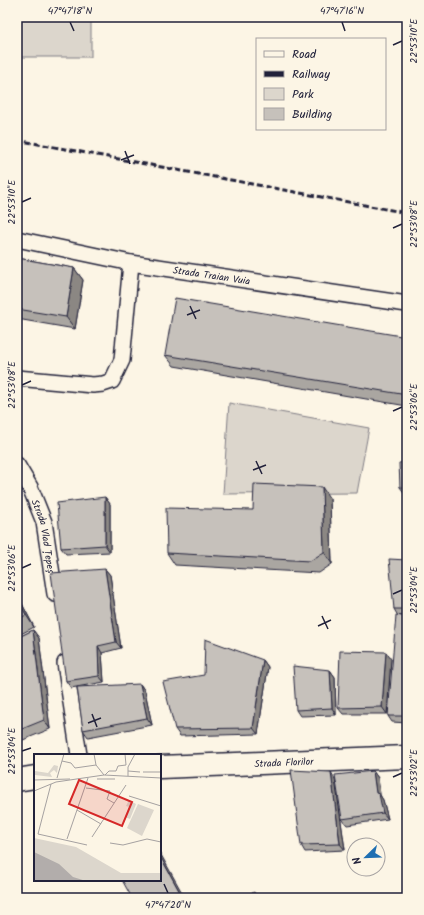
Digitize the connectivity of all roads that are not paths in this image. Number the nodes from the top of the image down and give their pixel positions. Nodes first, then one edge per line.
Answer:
1 (17, 239) edge
2 (131, 263) junction
3 (407, 304) edge
4 (17, 378) edge
5 (17, 465) edge
6 (57, 606) edge
7 (62, 645) edge
8 (79, 754) edge
9 (407, 757) edge
10 (161, 767) edge
11 (34, 777) edge
12 (17, 780) edge

1 - 2 lane, Strada Traian Vuia
2 - 3 lane, Strada Traian Vuia
2 - 4 lane
5 - 6 lane, Strada Vlad Țepeș
7 - 8 lane
9 - 10 street, Strada Florilor
11 - 12 street

